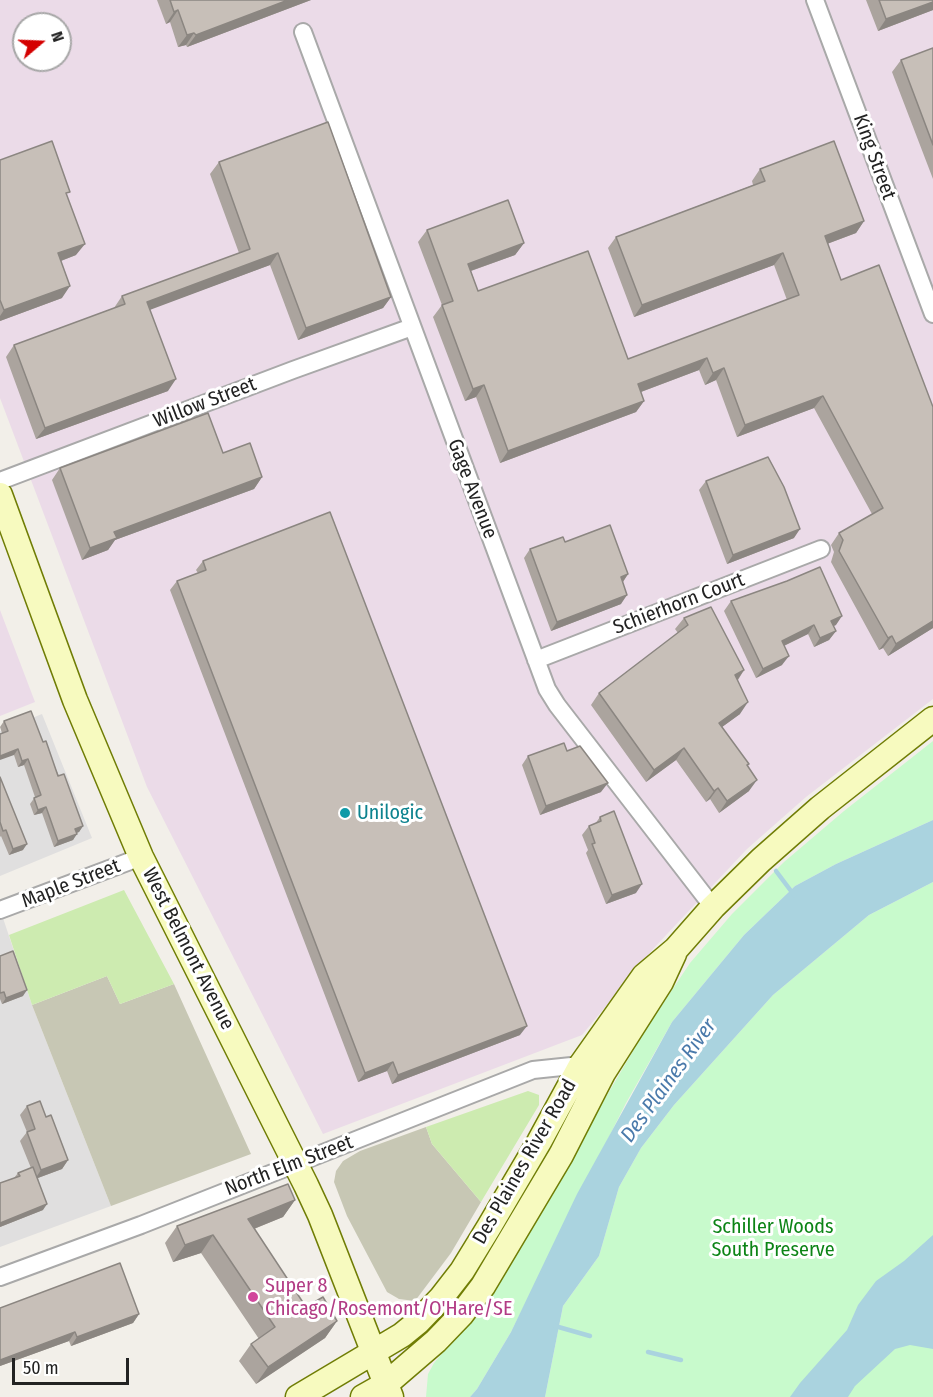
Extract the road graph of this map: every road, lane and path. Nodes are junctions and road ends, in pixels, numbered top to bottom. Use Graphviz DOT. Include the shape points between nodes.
graph roads {
  1 [pos="815,0"];
  2 [pos="303,32"];
  3 [pos="933,314"];
  4 [pos="412,327"];
  5 [pos="0,481"];
  6 [pos="0,495"];
  7 [pos="821,549"];
  8 [pos="536,660"];
  9 [pos="933,719"];
  10 [pos="141,857"];
  11 [pos="713,907"];
  12 [pos="0,910"];
  13 [pos="676,949"];
  14 [pos="581,1065"];
  15 [pos="297,1164"];
  16 [pos="0,1277"];
  17 [pos="374,1353"];
  18 [pos="388,1391"];
  19 [pos="298,1397"];
  20 [pos="363,1397"];
  1 -- 3 [label="street, King Street"];
  2 -- 4 [label="street, Gage Avenue"];
  4 -- 5 [label="street, Willow Street"];
  4 -- 8 [label="street, Gage Avenue"];
  6 -- 10 [label="main road, West Belmont Avenue" via="75,700"];
  7 -- 8 [label="street, Schierhorn Court"];
  8 -- 11 [label="street, Gage Avenue" via="557,705"];
  9 -- 11 [label="main road, Des Plaines River Road" via="820,808"];
  10 -- 12 [label="street, Maple Street"];
  10 -- 15 [label="main road, West Belmont Avenue"];
  11 -- 13 [label="main road, Des Plaines River Road"];
  13 -- 14 [label="main road, Des Plaines River Road" via="644,976"];
  13 -- 18 [label="main road, Des Plaines River Road" via="662,982 603,1073 561,1155 483,1286 461,1315"];
  14 -- 15 [label="street, North Elm Street" via="533,1070"];
  14 -- 17 [label="main road, Des Plaines River Road" via="462,1271 418,1322"];
  15 -- 16 [label="street, North Elm Street"];
  15 -- 17 [label="main road, West Belmont Avenue"];
  17 -- 18 [label="main road, West Belmont Avenue"];
  17 -- 19 [label="main road, Des Plaines River Road"];
  18 -- 20 [label="main road, Des Plaines River Road"];
}
